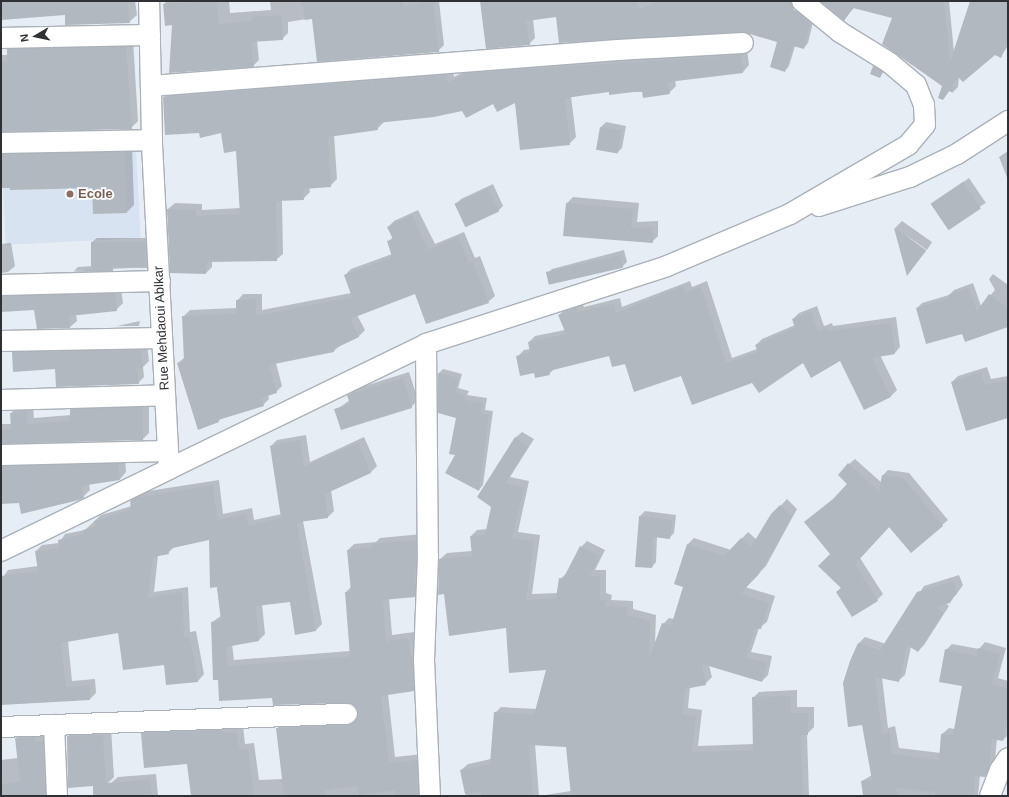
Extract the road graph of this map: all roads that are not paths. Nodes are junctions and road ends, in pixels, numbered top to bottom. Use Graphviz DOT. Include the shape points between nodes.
graph roads {
  1 [pos="149,1"];
  2 [pos="802,1"];
  3 [pos="150,35"];
  4 [pos="1,38"];
  5 [pos="743,43"];
  6 [pos="151,86"];
  7 [pos="1008,121"];
  8 [pos="152,140"];
  9 [pos="1,143"];
  10 [pos="790,214"];
  11 [pos="160,281"];
  12 [pos="1,285"];
  13 [pos="162,338"];
  14 [pos="1,341"];
  15 [pos="426,344"];
  16 [pos="165,395"];
  17 [pos="1,400"];
  18 [pos="1,456"];
  19 [pos="168,460"];
  20 [pos="1,551"];
  21 [pos="347,714"];
  22 [pos="54,725"];
  23 [pos="1,727"];
  24 [pos="1008,758"];
  25 [pos="57,796"];
  26 [pos="430,796"];
  27 [pos="990,796"];
  1 -- 3 [label="street, Rue Mehdaoui Ablkar"];
  2 -- 10 [label="street" via="840,32 890,63 916,85 924,105 925,125 908,145"];
  3 -- 4 [label="street"];
  3 -- 6 [label="street, Rue Mehdaoui Ablkar"];
  5 -- 6 [label="street" via="618,50"];
  6 -- 8 [label="street, Rue Mehdaoui Ablkar"];
  7 -- 10 [label="street" via="957,154 910,176"];
  8 -- 9 [label="street"];
  8 -- 11 [label="street, Rue Mehdaoui Ablkar"];
  10 -- 15 [label="street" via="667,266"];
  11 -- 12 [label="street"];
  11 -- 13 [label="street, Rue Mehdaoui Ablkar"];
  13 -- 14 [label="street"];
  13 -- 16 [label="street, Rue Mehdaoui Ablkar"];
  15 -- 19 [label="street"];
  15 -- 26 [label="street" via="428,556 424,660"];
  16 -- 17 [label="street"];
  16 -- 19 [label="street, Rue Mehdaoui Ablkar"];
  18 -- 19 [label="street"];
  19 -- 20 [label="street"];
  21 -- 22 [label="street"];
  22 -- 23 [label="street"];
  22 -- 25 [label="street"];
  24 -- 27 [label="street" via="1000,770"];
}
